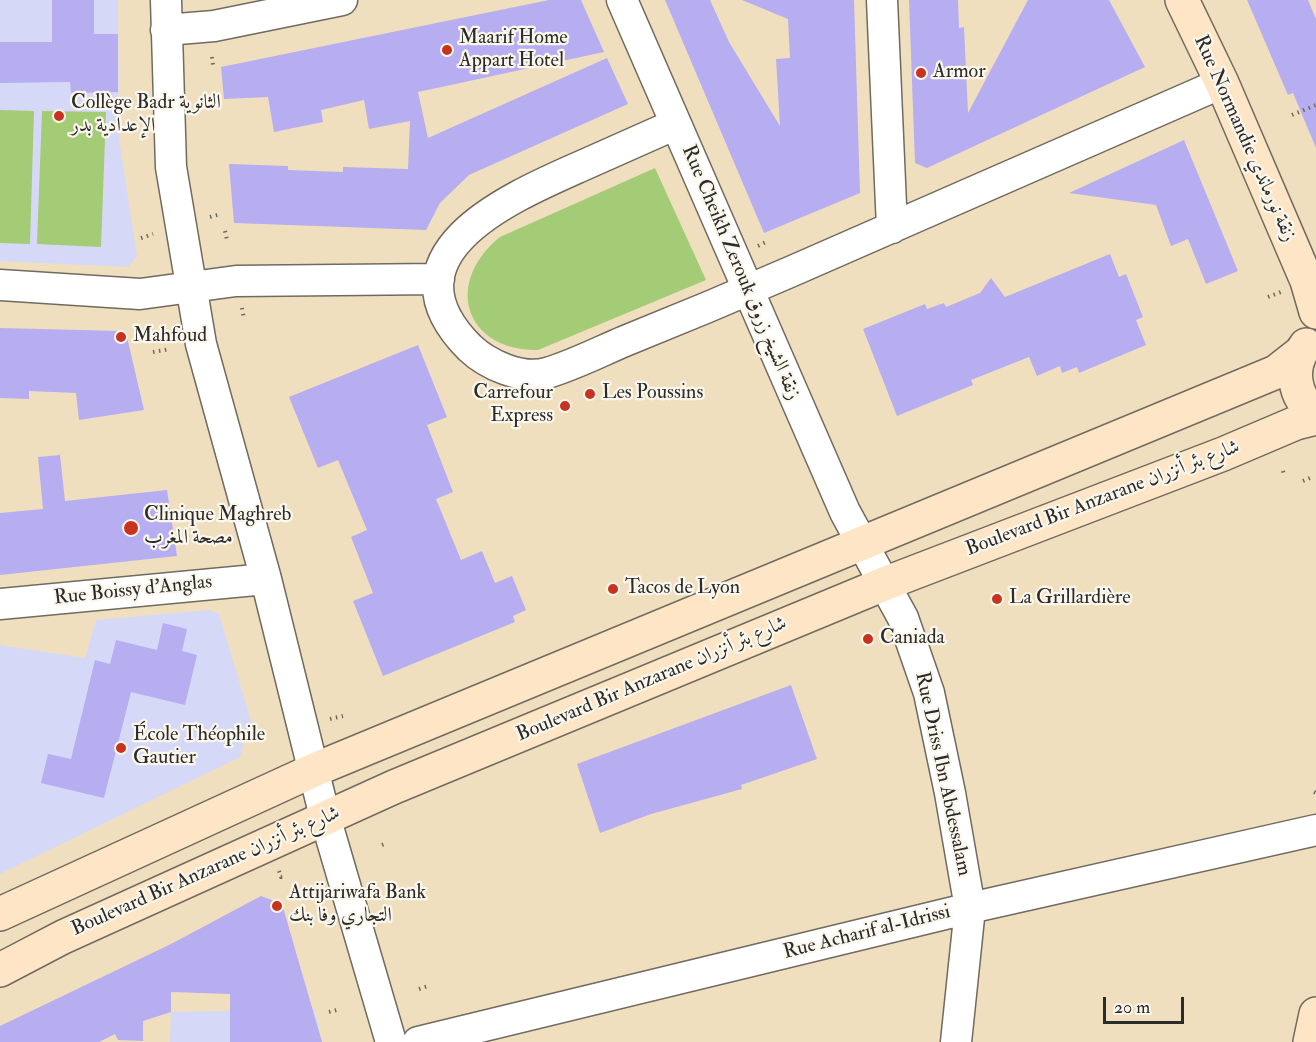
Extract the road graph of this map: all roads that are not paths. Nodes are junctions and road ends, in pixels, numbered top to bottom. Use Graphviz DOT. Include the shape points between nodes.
graph roads {
  1 [pos="166,0"];
  2 [pos="342,0"];
  3 [pos="622,0"];
  4 [pos="882,0"];
  5 [pos="1182,0"];
  6 [pos="166,30"];
  7 [pos="1222,83"];
  8 [pos="675,124"];
  9 [pos="892,228"];
  10 [pos="439,279"];
  11 [pos="0,285"];
  12 [pos="190,289"];
  13 [pos="747,291"];
  14 [pos="1316,312"];
  15 [pos="1308,345"];
  16 [pos="1316,416"];
  17 [pos="862,544"];
  18 [pos="266,579"];
  19 [pos="884,584"];
  20 [pos="0,604"];
  21 [pos="314,770"];
  22 [pos="325,817"];
  23 [pos="1316,830"];
  24 [pos="970,908"];
  25 [pos="0,915"];
  26 [pos="0,970"];
  27 [pos="1316,1014"];
  28 [pos="391,1042"];
  29 [pos="418,1042"];
  30 [pos="956,1042"];
  31 [pos="1310,1042"];
  1 -- 6 [label="street"];
  2 -- 6 [label="street" via="214,26"];
  3 -- 8 [label="street, Rue Cheikh Zerouk زنقة الشيخ زروق"];
  4 -- 9 [label="street"];
  5 -- 7 [label="main road, Rue Normandie زنقة نورماندي"];
  6 -- 12 [label="street" via="171,167"];
  7 -- 9 [label="street"];
  7 -- 14 [label="main road, Rue Normandie زنقة نورماندي" via="1307,281"];
  8 -- 10 [label="street" via="524,192 487,213 472,224 451,250"];
  8 -- 13 [label="street, Rue Cheikh Zerouk زنقة الشيخ زروق"];
  9 -- 13 [label="street"];
  10 -- 12 [label="street" via="236,281"];
  10 -- 13 [label="street" via="444,311 468,346 499,367 539,374"];
  11 -- 12 [label="street" via="140,294"];
  12 -- 18 [label="street" via="212,390"];
  13 -- 17 [label="street, Rue Cheikh Zerouk زنقة الشيخ زروق"];
  15 -- 16 [label="main road" via="1295,369 1296,384"];
  15 -- 17 [label="main road" via="1276,372"];
  16 -- 19 [label="main road, Boulevard Bir Anzarane شارع بئر أنزران"];
  17 -- 19 [label="street, Rue Cheikh Zerouk زنقة الشيخ زروق"];
  17 -- 21 [label="main road"];
  18 -- 20 [label="street, Rue Boissy d’Anglas"];
  18 -- 21 [label="street"];
  19 -- 22 [label="main road, Boulevard Bir Anzarane شارع بئر أنزران"];
  19 -- 24 [label="street, Rue Driss Ibn Abdessalam" via="903,618 928,693"];
  21 -- 22 [label="street"];
  21 -- 25 [label="main road"];
  22 -- 26 [label="main road, Boulevard Bir Anzarane شارع بئر أنزران" via="63,937"];
  22 -- 28 [label="street"];
  23 -- 24 [label="street, Rue Acharif al-Idrissi"];
  24 -- 29 [label="street, Rue Acharif al-Idrissi"];
  24 -- 30 [label="street, Rue Driss Ibn Abdessalam"];
  27 -- 31 [label="main road"];
}
